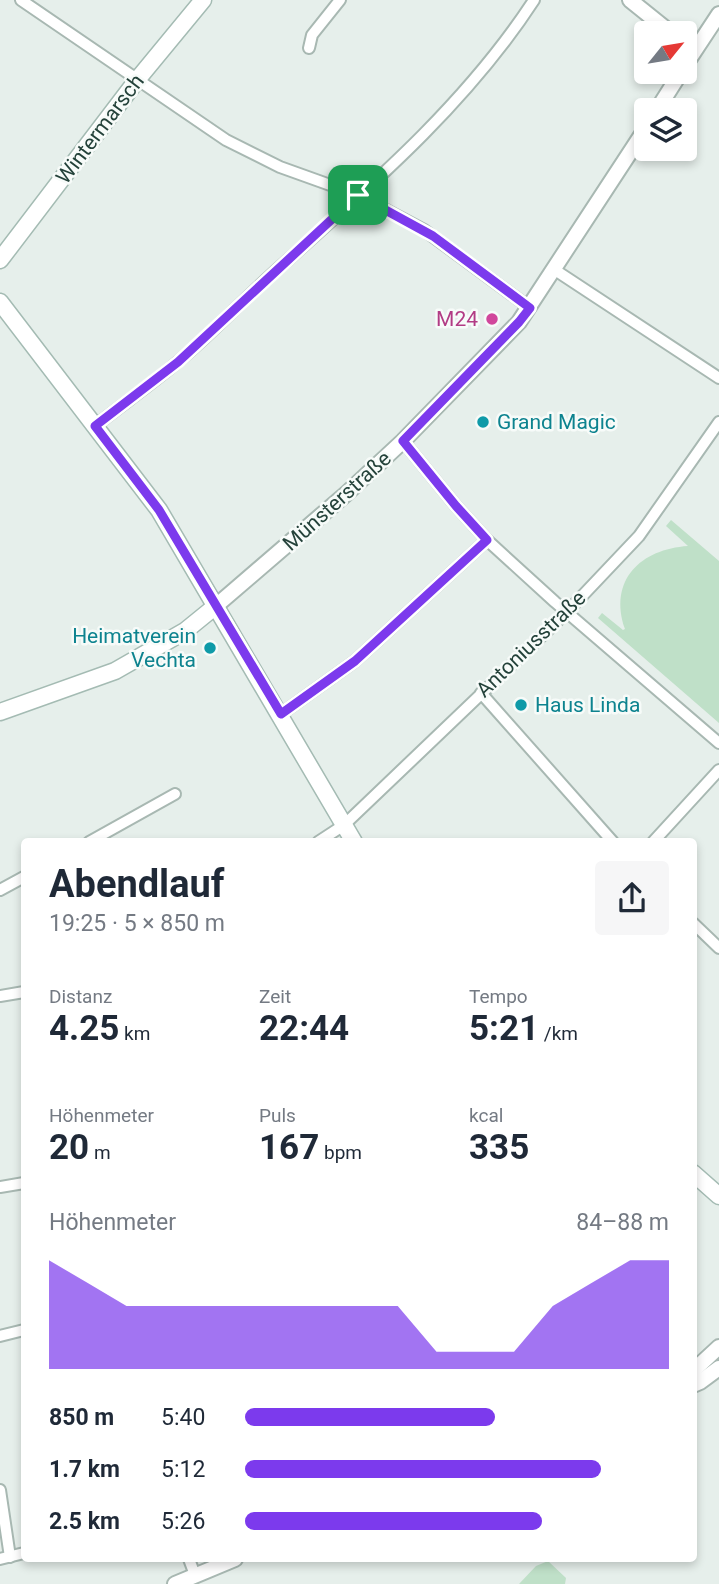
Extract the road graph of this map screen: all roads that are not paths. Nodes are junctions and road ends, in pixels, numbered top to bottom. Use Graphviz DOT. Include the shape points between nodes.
graph roads {
  1 [pos="21,0"];
  2 [pos="203,0"];
  3 [pos="340,0"];
  4 [pos="534,0"];
  5 [pos="630,0"];
  6 [pos="656,21"];
  7 [pos="717,21"];
  8 [pos="697,40"];
  9 [pos="309,48"];
  10 [pos="137,80"];
  11 [pos="634,147"];
  12 [pos="358,195"];
  13 [pos="0,260"];
  14 [pos="555,270"];
  15 [pos="0,302"];
  16 [pos="530,308"];
  17 [pos="719,377"];
  18 [pos="719,422"];
  19 [pos="95,426"];
  20 [pos="403,441"];
  21 [pos="487,540"];
  22 [pos="217,606"];
  23 [pos="567,612"];
  24 [pos="481,693"];
  25 [pos="0,712"];
  26 [pos="281,714"];
  27 [pos="719,743"];
  28 [pos="719,770"];
  29 [pos="175,794"];
  30 [pos="344,825"];
  31 [pos="96,838"];
  32 [pos="323,838"];
  33 [pos="352,838"];
  34 [pos="609,838"];
  35 [pos="657,838"];
  36 [pos="21,879"];
  37 [pos="0,890"];
  38 [pos="697,927"];
  39 [pos="719,948"];
  40 [pos="21,992"];
  41 [pos="0,996"];
  42 [pos="697,1175"];
  43 [pos="697,1177"];
  44 [pos="21,1184"];
  45 [pos="719,1185"];
  46 [pos="0,1187"];
  47 [pos="719,1196"];
  48 [pos="21,1332"];
  49 [pos="0,1336"];
  50 [pos="719,1347"];
  51 [pos="697,1367"];
  52 [pos="719,1368"];
  53 [pos="697,1384"];
  54 [pos="0,1490"];
  55 [pos="5,1558"];
  56 [pos="190,1562"];
  57 [pos="228,1562"];
  58 [pos="195,1575"];
  59 [pos="175,1584"];
  1 -- 10 [label="street"];
  2 -- 10 [label="main road, Wintermarsch"];
  3 -- 9 [label="street" via="312,35"];
  4 -- 12 [label="street" via="462,95"];
  5 -- 6 [label="street"];
  7 -- 8 [label="street"];
  10 -- 12 [label="street" via="252,154"];
  10 -- 13 [label="main road, Wintermarsch"];
  11 -- 14 [label="street, Münsterstraße"];
  12 -- 16 [label="street" via="433,236"];
  12 -- 19 [label="street" via="178,362"];
  14 -- 16 [label="street, Münsterstraße"];
  14 -- 17 [label="street"];
  15 -- 19 [label="main road"];
  16 -- 20 [label="street, Münsterstraße"];
  18 -- 23 [label="street, Antoniusstraße" via="639,536"];
  19 -- 22 [label="main road" via="159,510"];
  20 -- 21 [label="street"];
  20 -- 22 [label="street, Münsterstraße"];
  21 -- 23 [label="street"];
  21 -- 26 [label="street" via="355,661"];
  22 -- 25 [label="main road, Münsterstraße" via="185,631 115,671"];
  22 -- 26 [label="main road"];
  23 -- 24 [label="street, Antoniusstraße"];
  23 -- 27 [label="street"];
  24 -- 30 [label="street, Antoniusstraße"];
  24 -- 34 [label="street"];
  26 -- 30 [label="main road"];
  28 -- 35 [label="street"];
  29 -- 31 [label="street"];
  30 -- 32 [label="street, Antoniusstraße"];
  30 -- 33 [label="main road"];
  36 -- 37 [label="street"];
  38 -- 39 [label="street"];
  40 -- 41 [label="street"];
  42 -- 45 [label="main road"];
  43 -- 47 [label="main road"];
  44 -- 46 [label="street"];
  48 -- 49 [label="street"];
  50 -- 51 [label="street"];
  52 -- 53 [label="street"];
  54 -- 55 [label="street"];
  56 -- 58 [label="street"];
  57 -- 58 [label="street"];
  58 -- 59 [label="street"];
}
